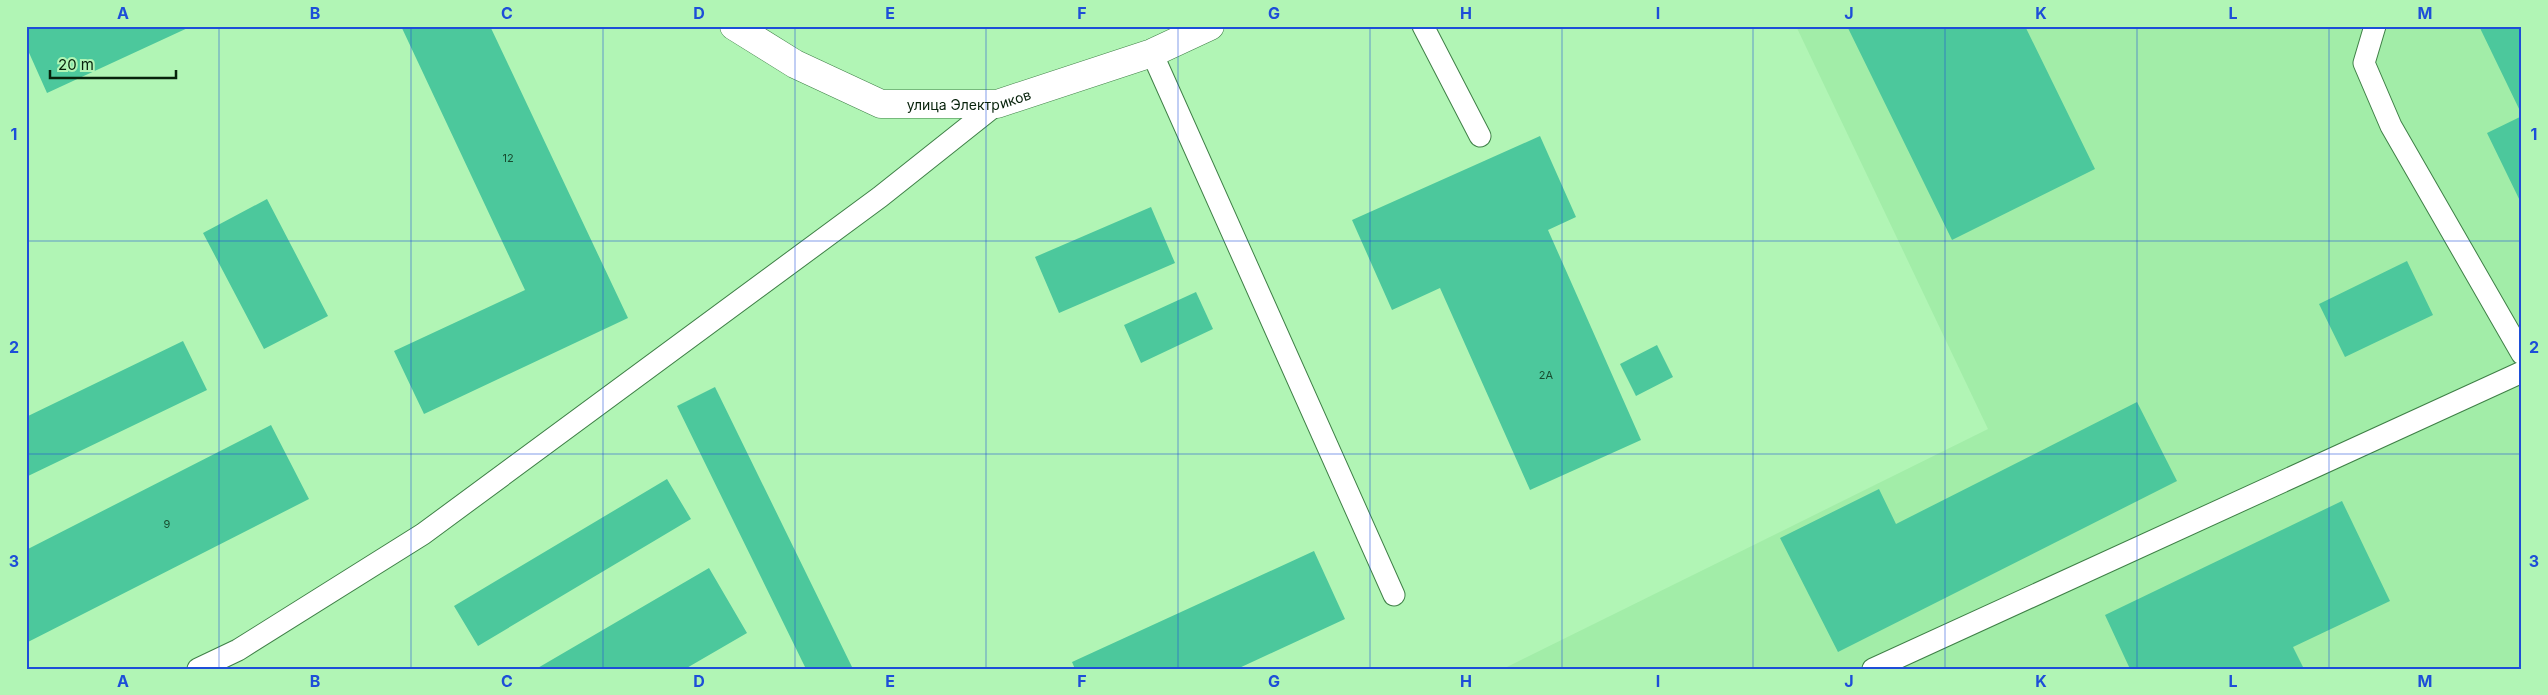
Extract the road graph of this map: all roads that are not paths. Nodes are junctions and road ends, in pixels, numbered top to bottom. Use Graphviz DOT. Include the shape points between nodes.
graph roads {
  1 [pos="734,26"];
  2 [pos="1210,26"];
  3 [pos="1423,26"];
  4 [pos="2375,26"];
  5 [pos="1152,53"];
  6 [pos="997,104"];
  7 [pos="1480,136"];
  8 [pos="2522,354"];
  9 [pos="2522,372"];
  10 [pos="1394,594"];
  11 [pos="198,669"];
  12 [pos="1873,669"];
  1 -- 6 [label="street, улица Электриков" via="794,64 881,104"];
  2 -- 5 [label="street, улица Электриков"];
  3 -- 7 [label="lane"];
  4 -- 8 [label="lane" via="2364,62 2391,126"];
  5 -- 6 [label="street, улица Электриков"];
  5 -- 10 [label="lane"];
  6 -- 11 [label="lane" via="880,197 423,534 238,650"];
  9 -- 12 [label="lane"];
}
